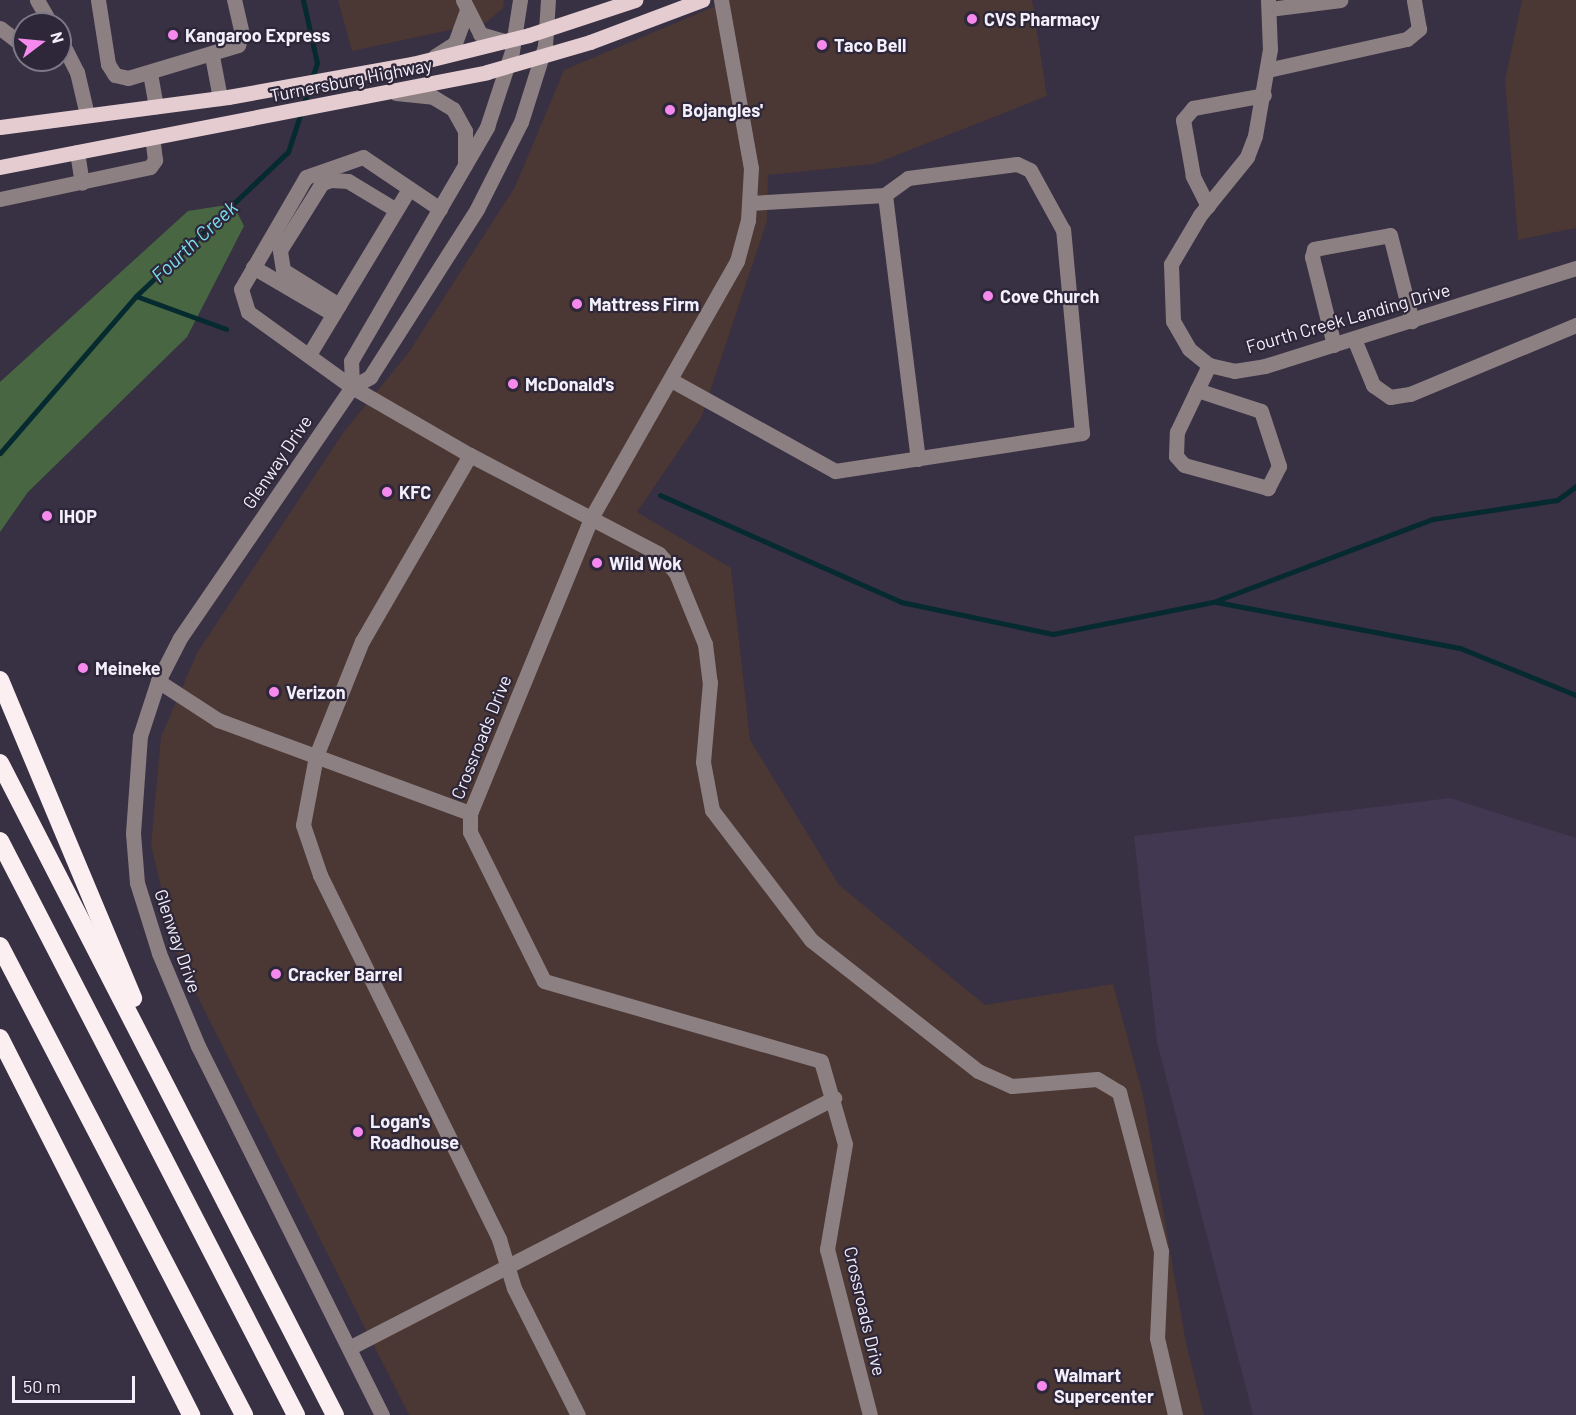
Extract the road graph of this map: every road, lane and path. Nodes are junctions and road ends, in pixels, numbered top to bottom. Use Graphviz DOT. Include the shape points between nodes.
graph roads {
  1 [pos="234,0"];
  2 [pos="520,0"];
  3 [pos="548,0"];
  4 [pos="635,0"];
  5 [pos="702,0"];
  6 [pos="721,0"];
  7 [pos="1340,0"];
  8 [pos="1414,0"];
  9 [pos="1268,4"];
  10 [pos="465,6"];
  11 [pos="99,7"];
  12 [pos="548,30"];
  13 [pos="512,40"];
  14 [pos="212,56"];
  15 [pos="542,57"];
  16 [pos="72,62"];
  17 [pos="412,63"];
  18 [pos="508,67"];
  19 [pos="1267,70"];
  20 [pos="150,73"];
  21 [pos="390,93"];
  22 [pos="1264,95"];
  23 [pos="224,97"];
  24 [pos="156,106"];
  25 [pos="87,115"];
  26 [pos="0,127"];
  27 [pos="152,137"];
  28 [pos="76,152"];
  29 [pos="0,167"];
  30 [pos="463,171"];
  31 [pos="82,183"];
  32 [pos="409,189"];
  33 [pos="885,195"];
  34 [pos="0,199"];
  35 [pos="749,203"];
  36 [pos="1208,206"];
  37 [pos="440,209"];
  38 [pos="396,210"];
  39 [pos="254,267"];
  40 [pos="1576,268"];
  41 [pos="336,310"];
  42 [pos="1412,321"];
  43 [pos="1576,325"];
  44 [pos="1354,339"];
  45 [pos="1334,345"];
  46 [pos="310,353"];
  47 [pos="1209,364"];
  48 [pos="671,380"];
  49 [pos="352,387"];
  50 [pos="1197,390"];
  51 [pos="470,455"];
  52 [pos="918,459"];
  53 [pos="592,516"];
  54 [pos="0,681"];
  55 [pos="158,681"];
  56 [pos="316,756"];
  57 [pos="0,763"];
  58 [pos="470,813"];
  59 [pos="0,841"];
  60 [pos="0,946"];
  61 [pos="0,1038"];
  62 [pos="0,1054"];
  63 [pos="834,1098"];
  64 [pos="41,1118"];
  65 [pos="188,1126"];
  66 [pos="506,1267"];
  67 [pos="349,1348"];
  68 [pos="191,1415"];
  69 [pos="244,1415"];
  70 [pos="296,1415"];
  71 [pos="334,1415"];
  72 [pos="382,1415"];
  73 [pos="578,1415"];
  74 [pos="870,1415"];
  75 [pos="1175,1415"];
  1 -- 14 [label="street" via="242,34 238,45"];
  2 -- 13 [label="street"];
  3 -- 12 [label="street, Glenway Drive"];
  4 -- 12 [label="main road, Turnersburg Highway"];
  5 -- 15 [label="main road, Turnersburg Highway"];
  6 -- 35 [label="street, Crossroads Drive" via="751,168"];
  7 -- 9 [label="street"];
  8 -- 19 [label="street" via="1419,29 1407,39"];
  9 -- 19 [label="street, Fourth Creek Landing Drive"];
  10 -- 13 [label="street" via="483,36"];
  10 -- 17 [label="street" via="451,47"];
  11 -- 20 [label="street" via="101,44 116,75"];
  12 -- 13 [label="main road, Turnersburg Highway"];
  12 -- 15 [label="street, Glenway Drive"];
  13 -- 17 [label="main road, Turnersburg Highway"];
  13 -- 18 [label="street"];
  14 -- 20 [label="street"];
  14 -- 23 [label="street"];
  15 -- 18 [label="main road, Turnersburg Highway"];
  15 -- 49 [label="street, Glenway Drive" via="515,138 477,209 370,377"];
  16 -- 25 [label="street"];
  17 -- 23 [label="main road, Turnersburg Highway"];
  18 -- 21 [label="main road, Turnersburg Highway"];
  18 -- 30 [label="street" via="487,127"];
  19 -- 22 [label="street, Fourth Creek Landing Drive"];
  20 -- 24 [label="street"];
  21 -- 27 [label="main road, Turnersburg Highway"];
  21 -- 30 [label="street" via="433,97 453,109 466,137"];
  22 -- 36 [label="street, Fourth Creek Landing Drive" via="1247,157"];
  22 -- 36 [label="street" via="1193,108 1183,120 1193,176"];
  23 -- 24 [label="main road, Turnersburg Highway"];
  24 -- 25 [label="main road, Turnersburg Highway"];
  25 -- 26 [label="main road, Turnersburg Highway"];
  27 -- 28 [label="main road, Turnersburg Highway"];
  27 -- 31 [label="street" via="154,165"];
  28 -- 29 [label="main road, Turnersburg Highway"];
  28 -- 31 [label="street"];
  30 -- 37 [label="street"];
  31 -- 34 [label="street"];
  32 -- 37 [label="street"];
  32 -- 38 [label="street"];
  32 -- 39 [label="street" via="363,157 306,177"];
  33 -- 35 [label="street"];
  33 -- 52 [label="street"];
  33 -- 52 [label="street" via="908,178 1017,164 1039,179 1063,230 1082,433"];
  35 -- 48 [label="street, Crossroads Drive" via="737,261"];
  36 -- 47 [label="street, Fourth Creek Landing Drive" via="1178,247 1168,294 1173,321 1189,349"];
  37 -- 49 [label="street" via="351,361"];
  38 -- 41 [label="street"];
  38 -- 41 [label="street" via="348,181 322,183 280,250 283,270"];
  39 -- 41 [label="street"];
  39 -- 46 [label="street" via="241,289 248,312"];
  40 -- 42 [label="street, Fourth Creek Landing Drive"];
  41 -- 46 [label="street"];
  42 -- 44 [label="street, Fourth Creek Landing Drive"];
  42 -- 45 [label="street" via="1390,235 1314,249 1311,257"];
  43 -- 44 [label="street" via="1410,394 1390,397 1373,385"];
  44 -- 45 [label="street, Fourth Creek Landing Drive"];
  45 -- 47 [label="street, Fourth Creek Landing Drive" via="1254,368 1234,371"];
  46 -- 49 [label="street"];
  47 -- 50 [label="street"];
  48 -- 52 [label="street" via="835,471"];
  48 -- 53 [label="street, Crossroads Drive"];
  49 -- 51 [label="street"];
  49 -- 55 [label="street, Glenway Drive" via="180,638"];
  50 -- 50 [label="street" via="1177,432 1176,456 1184,465 1268,488 1279,466 1261,411"];
  51 -- 53 [label="street"];
  51 -- 56 [label="street" via="362,641"];
  53 -- 58 [label="street, Crossroads Drive"];
  53 -- 75 [label="street" via="658,554 676,573 705,644 710,682 703,762 712,810 811,940 978,1071 1012,1086 1097,1079 1119,1092 1161,1251 1157,1338"];
  54 -- 65 [label="highway"];
  55 -- 56 [label="street" via="218,720"];
  55 -- 67 [label="street, Glenway Drive" via="140,736 135,788 137,883 146,917 198,1046"];
  56 -- 58 [label="street"];
  56 -- 66 [label="street" via="303,825 315,863 499,1239"];
  57 -- 65 [label="highway"];
  58 -- 63 [label="street, Crossroads Drive" via="470,832 544,981 810,1056 828,1073"];
  59 -- 70 [label="highway"];
  60 -- 69 [label="highway"];
  61 -- 64 [label="highway"];
  62 -- 64 [label="highway"];
  63 -- 66 [label="street"];
  63 -- 74 [label="street, Crossroads Drive" via="845,1144 827,1249"];
  64 -- 68 [label="highway"];
  65 -- 71 [label="highway"];
  66 -- 67 [label="street"];
  66 -- 73 [label="street"];
  67 -- 72 [label="street, Glenway Drive"];
}
